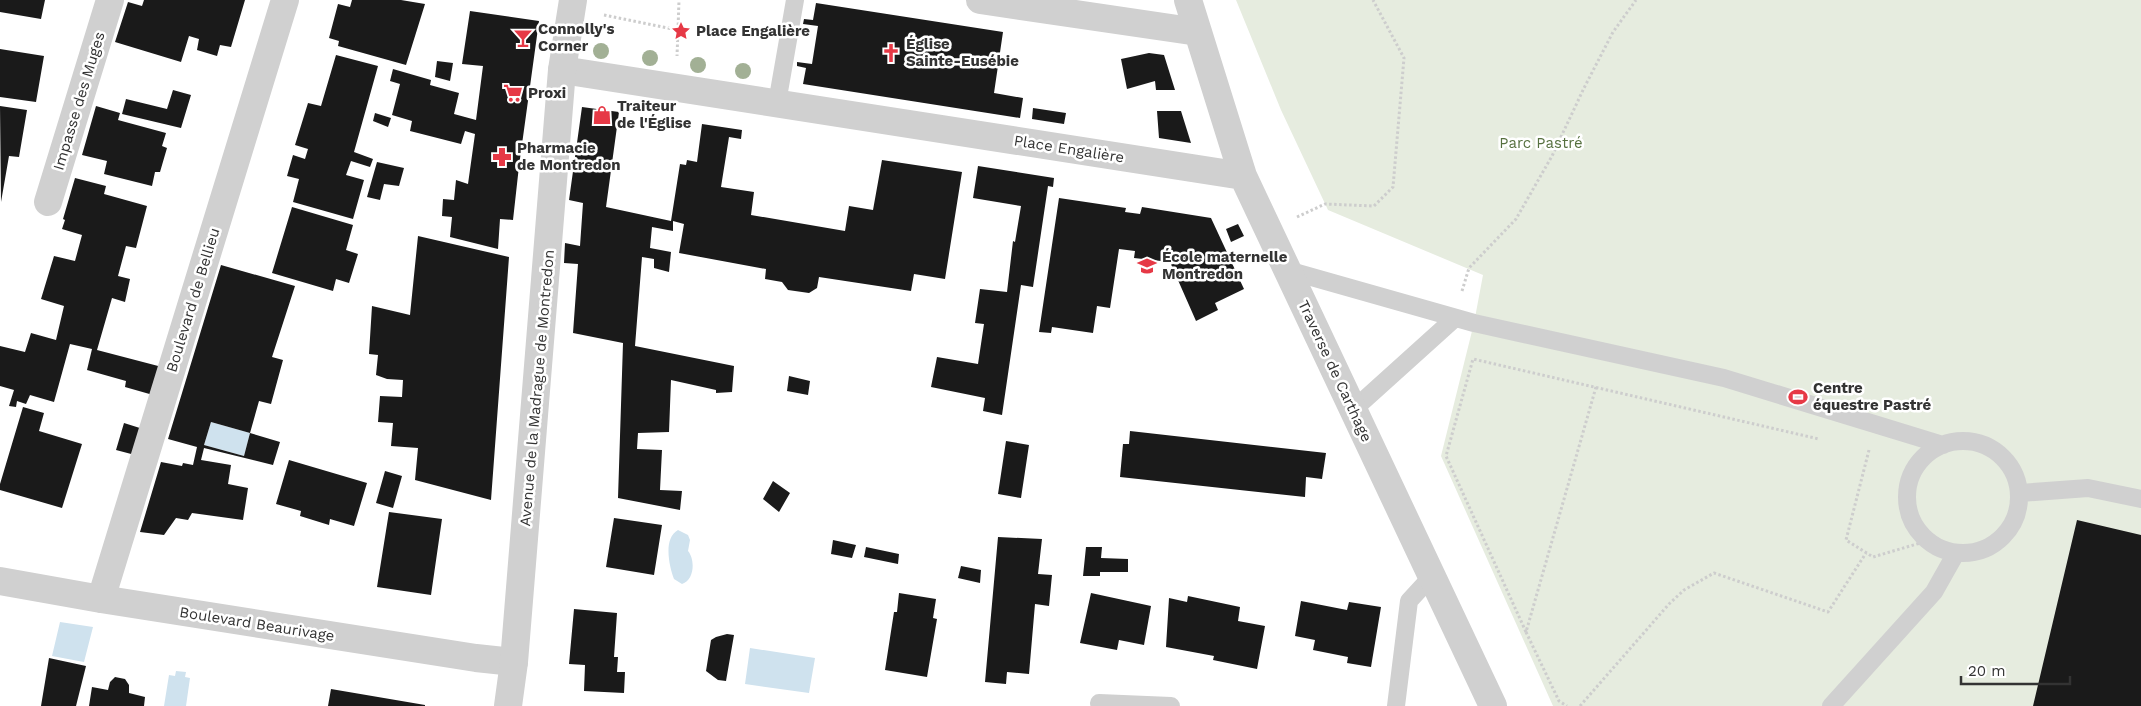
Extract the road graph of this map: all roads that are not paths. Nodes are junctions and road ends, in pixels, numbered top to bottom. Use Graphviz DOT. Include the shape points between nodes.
graph roads {
  1 [pos="110,0"];
  2 [pos="285,0"];
  3 [pos="795,0"];
  4 [pos="980,0"];
  5 [pos="1188,0"];
  6 [pos="572,4"];
  7 [pos="1198,32"];
  8 [pos="562,70"];
  9 [pos="777,103"];
  10 [pos="1243,176"];
  11 [pos="48,202"];
  12 [pos="1287,270"];
  13 [pos="1455,318"];
  14 [pos="1353,410"];
  15 [pos="1943,445"];
  16 [pos="2020,494"];
  17 [pos="2141,499"];
  18 [pos="1956,553"];
  19 [pos="1432,576"];
  20 [pos="0,581"];
  21 [pos="101,599"];
  22 [pos="514,662"];
  23 [pos="1099,703"];
  24 [pos="508,706"];
  25 [pos="1171,706"];
  26 [pos="1396,706"];
  27 [pos="1493,706"];
  28 [pos="1831,706"];
  1 -- 11 [label="street, Impasse des Muges"];
  2 -- 21 [label="street, Boulevard de Bellieu"];
  3 -- 9 [label="lane"];
  4 -- 7 [label="street"];
  5 -- 7 [label="street, Traverse de Carthage"];
  6 -- 8 [label="street"];
  7 -- 10 [label="street, Traverse de Carthage"];
  8 -- 9 [label="street, Place Engalière"];
  8 -- 22 [label="street, Avenue de la Madrague de Montredon"];
  9 -- 10 [label="street, Place Engalière"];
  10 -- 12 [label="street, Traverse de Carthage"];
  12 -- 13 [label="lane"];
  12 -- 14 [label="street, Traverse de Carthage"];
  13 -- 14 [label="lane"];
  13 -- 15 [label="lane" via="1724,378"];
  14 -- 19 [label="street, Traverse de Carthage"];
  15 -- 16 [label="lane" via="1958,441 1978,442 1993,449 2008,462"];
  15 -- 18 [label="lane" via="1926,455 1912,473 1907,492 1910,517 1927,541"];
  16 -- 17 [label="lane" via="2088,488"];
  16 -- 18 [label="lane" via="2015,520 2004,536 1994,545 1976,552"];
  18 -- 28 [label="lane" via="1934,592"];
  19 -- 26 [label="lane" via="1409,602"];
  19 -- 27 [label="street, Traverse de Carthage"];
  20 -- 21 [label="street, Boulevard Beaurivage"];
  21 -- 22 [label="street, Boulevard Beaurivage"];
  22 -- 24 [label="street, Avenue de la Madrague de Montredon"];
  23 -- 25 [label="lane"];
}
